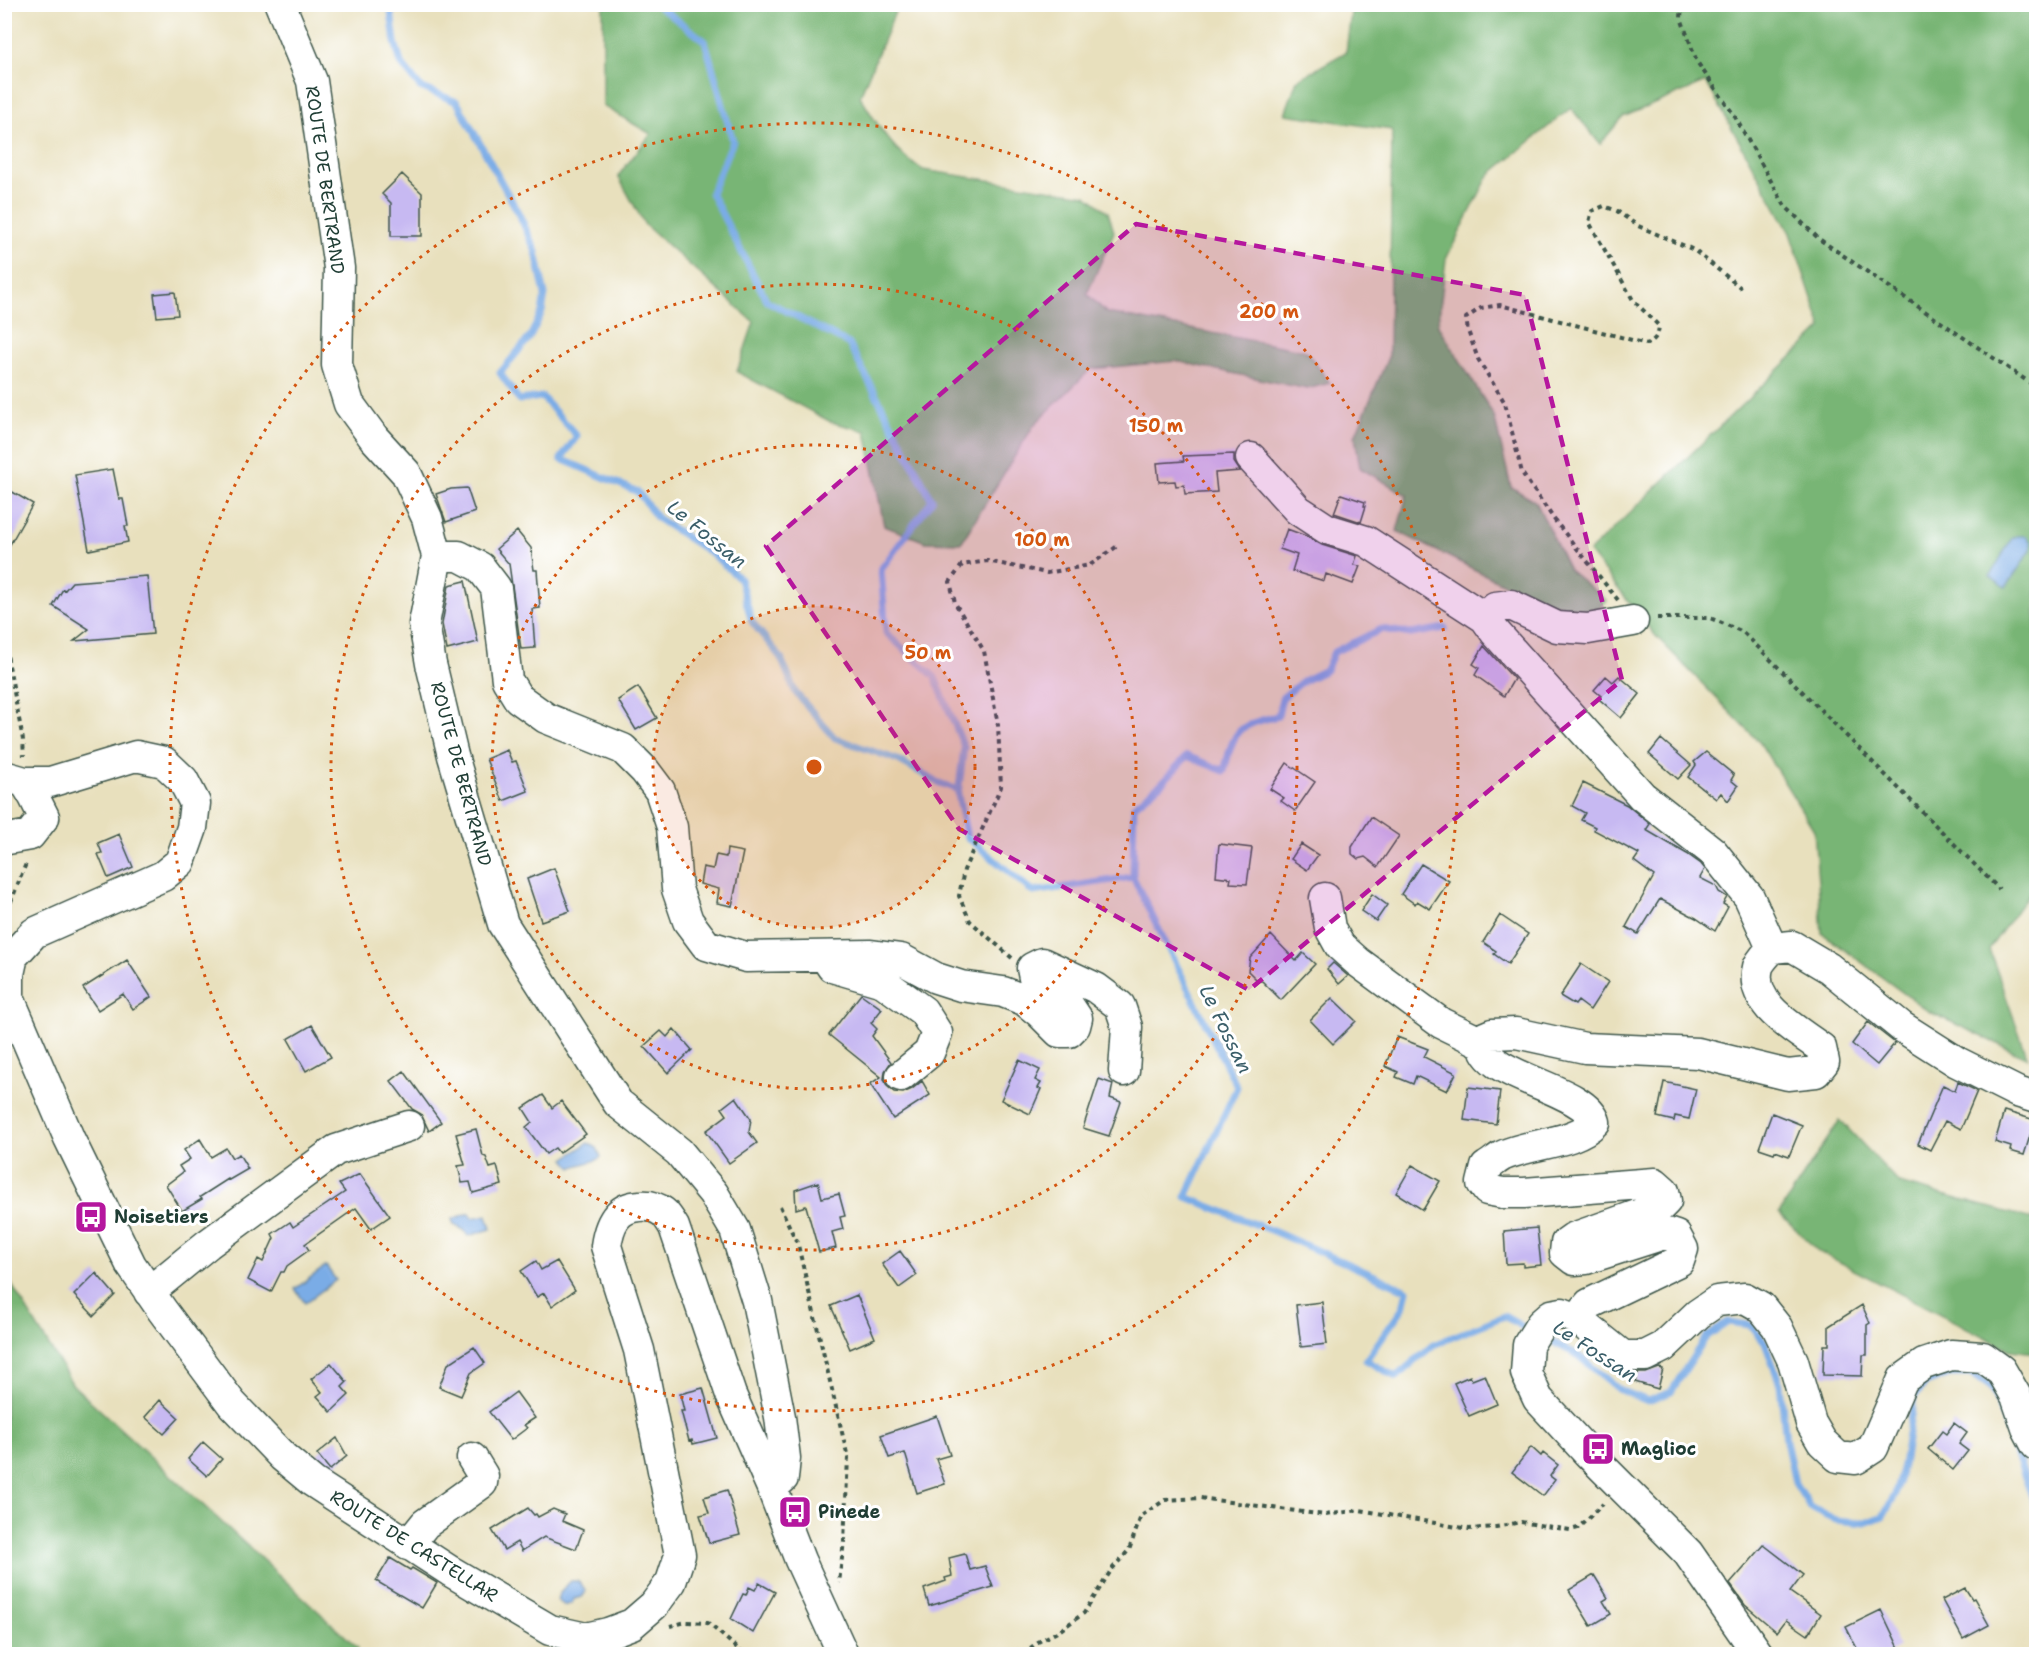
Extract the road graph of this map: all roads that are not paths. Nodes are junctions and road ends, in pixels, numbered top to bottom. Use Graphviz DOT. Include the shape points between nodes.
graph roads {
  1 [pos="280,4"];
  2 [pos="1251,458"];
  3 [pos="437,556"];
  4 [pos="1485,618"];
  5 [pos="1633,621"];
  6 [pos="15,779"];
  7 [pos="17,836"];
  8 [pos="1325,898"];
  9 [pos="1772,948"];
  10 [pos="824,956"];
  11 [pos="1482,1043"];
  12 [pos="1124,1071"];
  13 [pos="901,1076"];
  14 [pos="2037,1098"];
  15 [pos="409,1126"];
  16 [pos="149,1292"];
  17 [pos="1577,1319"];
  18 [pos="2037,1445"];
  19 [pos="472,1458"];
  20 [pos="772,1488"];
  21 [pos="408,1545"];
  22 [pos="843,1654"];
  23 [pos="1758,1654"];
  1 -- 3 [label="street, ROUTE DE BERTRAND" via="312,81 339,268 337,365 349,404 406,473 427,518"];
  2 -- 4 [label="street" via="1298,510 1327,529 1366,541"];
  3 -- 10 [label="street" via="459,556 480,567 496,588 507,680 518,698 546,718 623,749 660,791 672,827 677,889 688,921 706,945 746,957"];
  3 -- 20 [label="street, ROUTE DE BERTRAND" via="424,624 431,664 453,756 503,924 618,1104 679,1152 713,1193 735,1230 757,1301 781,1427 783,1478"];
  4 -- 5 [label="street" via="1496,607 1511,605 1557,627 1588,629"];
  4 -- 9 [label="street" via="1642,796 1713,852 1749,897"];
  6 -- 7 [label="street" via="34,797 44,817"];
  6 -- 16 [label="street, ROUTE DE CASTELLAR" via="50,782 136,756 164,762 183,780 195,803 192,828 180,862 163,876 34,933 13,956 9,974 9,998 69,1138 131,1265"];
  8 -- 11 [label="street" via="1330,928 1340,946 1441,1023"];
  9 -- 11 [label="street" via="1758,966 1758,990 1773,1012 1821,1048 1824,1062 1816,1071 1788,1075 1698,1053 1585,1048 1516,1033 1492,1034"];
  9 -- 14 [label="street" via="1792,946 1829,968 1902,1027 1957,1062 2016,1092"];
  10 -- 12 [label="street" via="902,959 936,978 1024,1000 1059,1032 1069,1032 1077,1018 1065,1000 1034,978 1032,968 1042,963 1096,988 1120,1006 1127,1027"];
  10 -- 13 [label="street" via="832,967 883,982 923,1011 937,1033 929,1053"];
  11 -- 17 [label="street" via="1487,1057 1498,1065 1586,1107 1595,1122 1574,1135 1503,1156 1486,1167 1482,1183 1487,1190 1524,1193 1655,1183 1664,1191 1666,1202 1660,1208 1566,1243 1565,1253 1574,1260 1667,1233 1676,1236 1683,1249 1679,1261 1589,1304"];
  15 -- 16 [label="street" via="336,1150"];
  16 -- 21 [label="street, ROUTE DE CASTELLAR" via="231,1404 283,1458"];
  17 -- 18 [label="street" via="1623,1356 1645,1356 1663,1347 1717,1301 1745,1298 1761,1307 1777,1327 1793,1361 1811,1423 1822,1442 1839,1456 1856,1459 1873,1448 1903,1379 1924,1364 1951,1355 1983,1357 2001,1370"];
  17 -- 23 [label="street" via="1562,1313 1551,1315 1534,1334 1526,1373 1538,1399 1688,1553"];
  19 -- 21 [label="street" via="483,1476 482,1483 425,1524"];
  20 -- 21 [label="street, ROUTE DE CASTELLAR" via="731,1395 674,1227 664,1212 649,1205 628,1206 617,1215 606,1246 639,1350 680,1555 671,1582 654,1605 632,1624 586,1638 550,1630"];
  20 -- 22 [label="street, ROUTE DE CASTELLAR"];
}
